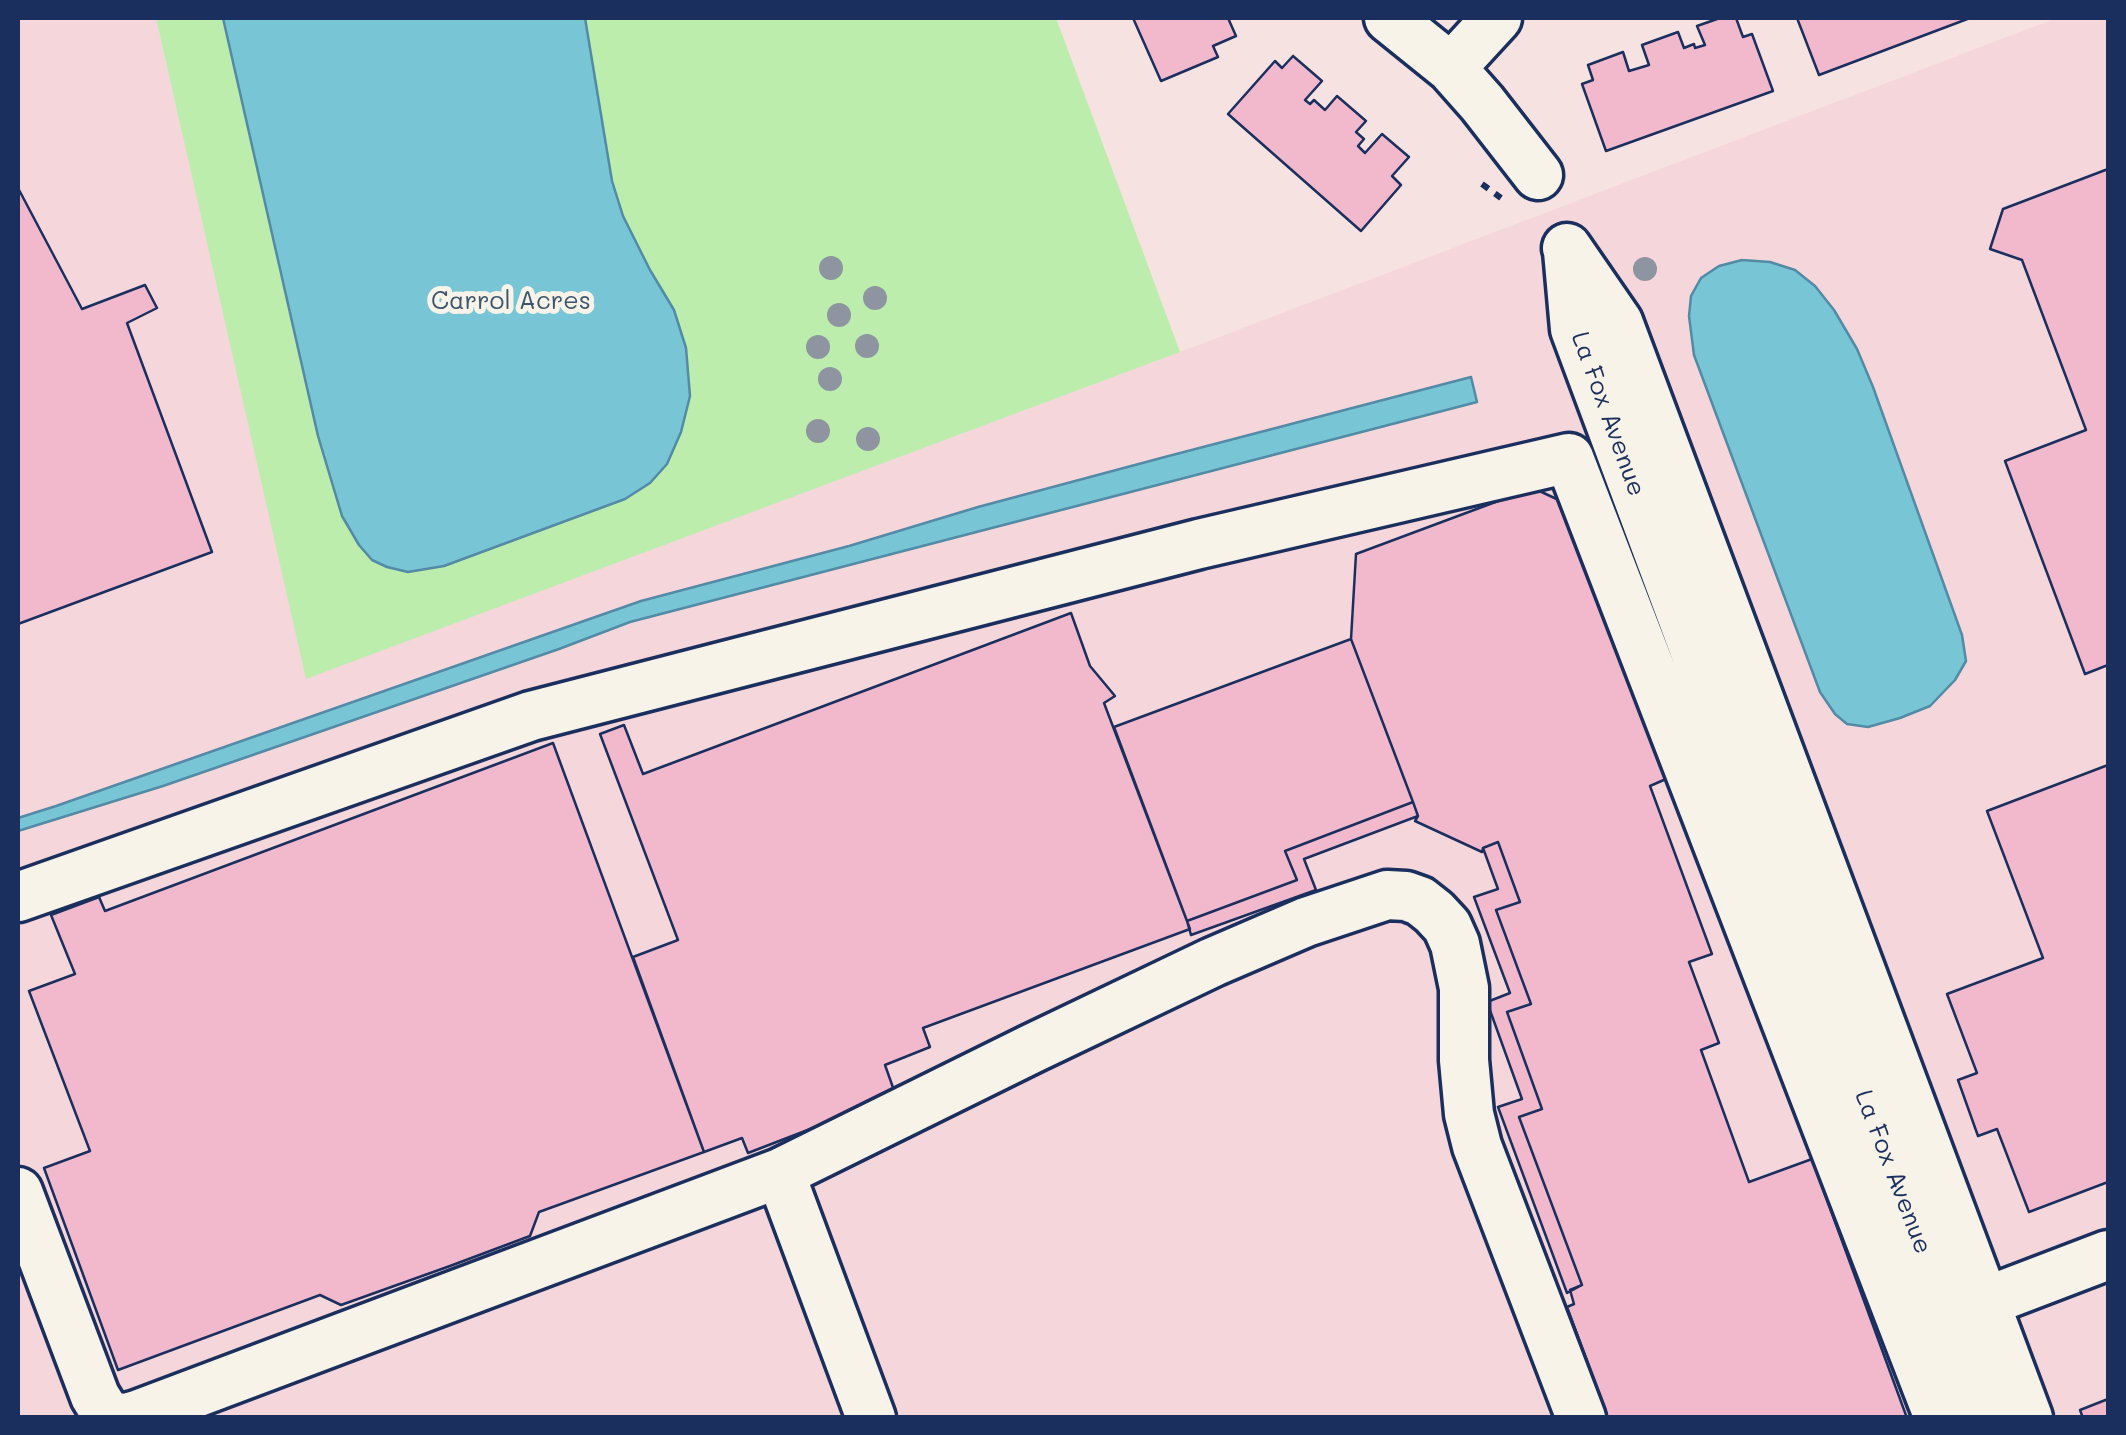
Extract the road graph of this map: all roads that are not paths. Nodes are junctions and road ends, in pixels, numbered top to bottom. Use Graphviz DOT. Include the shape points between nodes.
graph roads {
  1 [pos="1390,18"];
  2 [pos="1497,18"];
  3 [pos="1451,68"];
  4 [pos="1538,176"];
  5 [pos="18,897"];
  6 [pos="780,1174"];
  7 [pos="18,1192"];
  8 [pos="2108,1254"];
  9 [pos="1985,1302"];
  10 [pos="124,1418"];
  11 [pos="871,1418"];
  12 [pos="1580,1418"];
  13 [pos="1939,1418"];
  14 [pos="1987,1418"];
  15 [pos="2028,1418"];
  1 -- 3 [label="street"];
  2 -- 3 [label="street"];
  3 -- 4 [label="street"];
  5 -- 13 [label="street" via="531,716 1199,544 1569,458"];
  6 -- 10 [label="street"];
  6 -- 11 [label="street"];
  6 -- 12 [label="street" via="1213,962 1354,905 1406,896 1434,912 1455,944 1477,1146"];
  7 -- 10 [label="street" via="94,1396 111,1416"];
  8 -- 9 [label="street"];
  9 -- 14 [label="street, La Fox Avenue" via="1618,322 1568,248 1575,330"];
  9 -- 15 [label="street, La Fox Avenue"];
}
